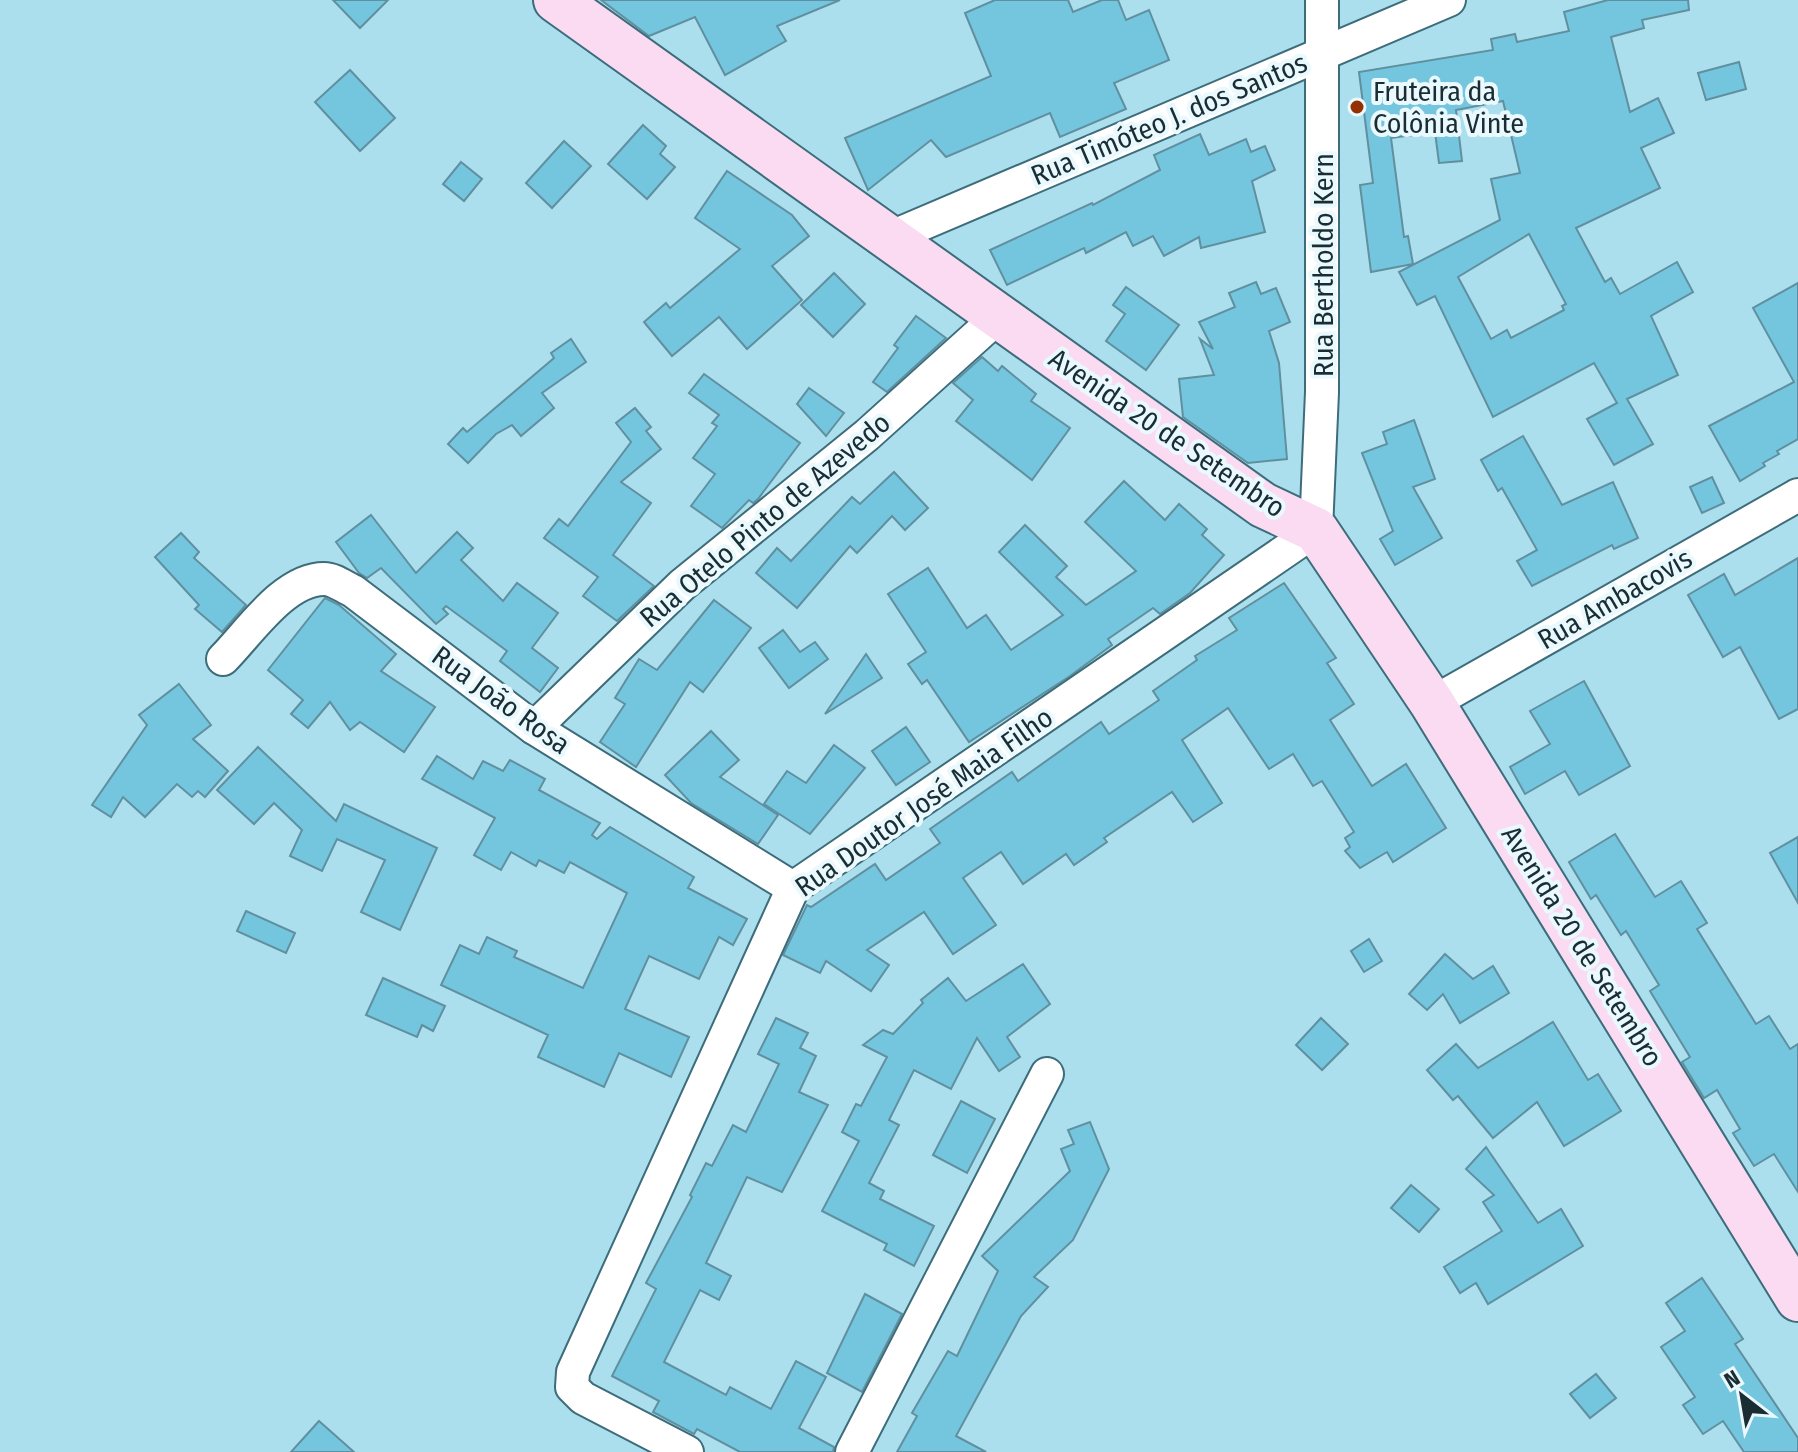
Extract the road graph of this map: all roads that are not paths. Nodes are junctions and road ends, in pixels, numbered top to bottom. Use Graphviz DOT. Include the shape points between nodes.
graph roads {
  1 [pos="556,0"];
  2 [pos="1322,0"];
  3 [pos="1449,0"];
  4 [pos="1323,54"];
  5 [pos="889,238"];
  6 [pos="999,316"];
  7 [pos="1798,495"];
  8 [pos="1316,530"];
  9 [pos="223,659"];
  10 [pos="1432,703"];
  11 [pos="534,728"];
  12 [pos="793,888"];
  13 [pos="1047,1074"];
  14 [pos="1798,1299"];
  15 [pos="687,1452"];
  16 [pos="852,1452"];
  1 -- 5 [label="street, Avenida 20 de Setembro"];
  2 -- 4 [label="street, Rua Bertholdo Kern"];
  3 -- 4 [label="street, Rua Timóteo J. dos Santos"];
  4 -- 5 [label="street, Rua Timóteo J. dos Santos"];
  4 -- 8 [label="street, Rua Bertholdo Kern"];
  5 -- 6 [label="street, Avenida 20 de Setembro"];
  6 -- 8 [label="street, Avenida 20 de Setembro" via="1263,505"];
  6 -- 11 [label="street, Rua Otelo Pinto de Azevedo" via="867,435 682,585"];
  7 -- 10 [label="street, Rua Ambacovis"];
  8 -- 10 [label="street, Avenida 20 de Setembro"];
  8 -- 12 [label="street, Rua Doutor José Maia Filho"];
  9 -- 11 [label="street, Rua João Rosa" via="283,597 307,581 328,579 353,591"];
  10 -- 14 [label="street, Avenida 20 de Setembro"];
  11 -- 12 [label="street, Rua João Rosa"];
  12 -- 15 [label="street, Rua Doutor José Maia Filho" via="573,1372 572,1387 583,1398"];
  13 -- 16 [label="street"];
}
